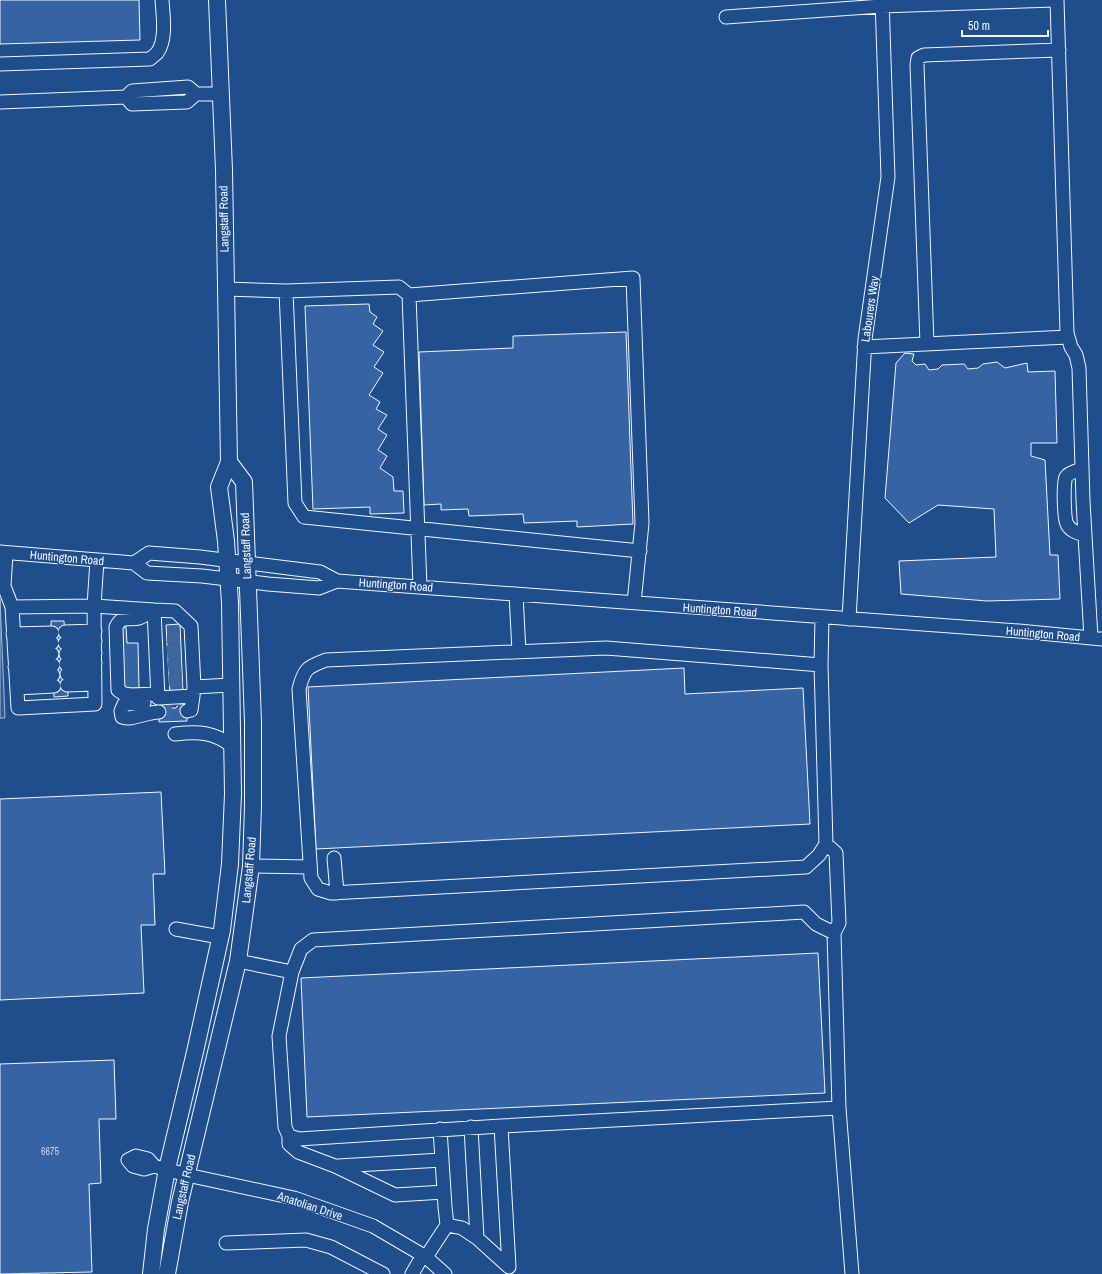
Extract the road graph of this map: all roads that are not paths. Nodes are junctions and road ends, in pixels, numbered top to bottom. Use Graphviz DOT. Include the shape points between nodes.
graph roads {
  1 [pos="162,0"];
  2 [pos="217,0"];
  3 [pos="1056,0"];
  4 [pos="882,3"];
  5 [pos="726,17"];
  6 [pos="1059,50"];
  7 [pos="0,64"];
  8 [pos="221,94"];
  9 [pos="0,102"];
  10 [pos="226,290"];
  11 [pos="286,291"];
  12 [pos="410,295"];
  13 [pos="1068,337"];
  14 [pos="927,344"];
  15 [pos="864,347"];
  16 [pos="229,462"];
  17 [pos="1082,469"];
  18 [pos="418,529"];
  19 [pos="1085,535"];
  20 [pos="640,551"];
  21 [pos="3,553"];
  22 [pos="97,560"];
  23 [pos="228,560"];
  24 [pos="134,563"];
  25 [pos="247,563"];
  26 [pos="228,578"];
  27 [pos="247,581"];
  28 [pos="337,581"];
  29 [pos="420,587"];
  30 [pos="516,594"];
  31 [pos="634,603"];
  32 [pos="94,606"];
  33 [pos="12,607"];
  34 [pos="154,610"];
  35 [pos="822,617"];
  36 [pos="849,619"];
  37 [pos="1097,639"];
  38 [pos="519,652"];
  39 [pos="95,657"];
  40 [pos="59,659"];
  41 [pos="15,661"];
  42 [pos="821,666"];
  43 [pos="191,685"];
  44 [pos="231,685"];
  45 [pos="158,696"];
  46 [pos="187,711"];
  47 [pos="159,712"];
  48 [pos="175,734"];
  49 [pos="232,746"];
  50 [pos="826,844"];
  51 [pos="334,858"];
  52 [pos="251,866"];
  53 [pos="310,867"];
  54 [pos="337,893"];
  55 [pos="176,928"];
  56 [pos="834,934"];
  57 [pos="220,937"];
  58 [pos="238,961"];
  59 [pos="292,972"];
  60 [pos="839,1108"];
  61 [pos="501,1126"];
  62 [pos="471,1127"];
  63 [pos="440,1129"];
  64 [pos="289,1136"];
  65 [pos="123,1159"];
  66 [pos="442,1160"];
  67 [pos="335,1166"];
  68 [pos="160,1168"];
  69 [pos="187,1174"];
  70 [pos="444,1192"];
  71 [pos="447,1225"];
  72 [pos="477,1238"];
  73 [pos="226,1243"];
  74 [pos="424,1256"];
  75 [pos="151,1274"];
  76 [pos="167,1274"];
  77 [pos="383,1274"];
  78 [pos="412,1274"];
  79 [pos="445,1274"];
  80 [pos="852,1274"];
  1 -- 7 [label="street" via="162,42 158,52 150,59"];
  2 -- 8 [label="main road, Langstaff Road"];
  3 -- 4 [label="street"];
  3 -- 6 [label="street"];
  4 -- 5 [label="street"];
  4 -- 15 [label="street, Labourers Way" via="888,177"];
  6 -- 13 [label="street"];
  6 -- 14 [label="street" via="924,55 918,58"];
  8 -- 9 [label="street" via="196,94 188,87 132,90 126,97"];
  8 -- 10 [label="main road, Langstaff Road"];
  10 -- 11 [label="street"];
  10 -- 16 [label="main road, Langstaff Road"];
  11 -- 12 [label="street" via="400,287"];
  11 -- 18 [label="street" via="294,504 304,517"];
  12 -- 18 [label="street"];
  12 -- 20 [label="street" via="633,278 642,523"];
  13 -- 14 [label="street"];
  13 -- 17 [label="street" via="1079,368"];
  14 -- 15 [label="street"];
  15 -- 36 [label="street, Labourers Way"];
  16 -- 23 [label="main road, Langstaff Road" via="219,487"];
  16 -- 25 [label="main road, Langstaff Road" via="244,482"];
  17 -- 19 [label="street"];
  17 -- 19 [label="street" via="1066,477 1065,518 1070,529"];
  18 -- 20 [label="street"];
  18 -- 29 [label="street"];
  19 -- 37 [label="street"];
  20 -- 31 [label="street"];
  21 -- 22 [label="street, Huntington Road"];
  21 -- 33 [label="street" via="4,586"];
  22 -- 24 [label="street, Huntington Road"];
  22 -- 32 [label="street"];
  23 -- 24 [label="street, Huntington Road" via="149,553"];
  23 -- 25 [label="street, Huntington Road"];
  23 -- 26 [label="main road, Langstaff Road"];
  24 -- 26 [label="street, Huntington Road" via="147,573"];
  25 -- 27 [label="main road, Langstaff Road"];
  25 -- 28 [label="street, Huntington Road" via="320,572"];
  26 -- 27 [label="street, Huntington Road"];
  26 -- 44 [label="main road, Langstaff Road"];
  27 -- 28 [label="street, Huntington Road" via="319,588"];
  27 -- 52 [label="main road, Langstaff Road" via="252,722"];
  28 -- 29 [label="street, Huntington Road"];
  29 -- 30 [label="street, Huntington Road"];
  30 -- 31 [label="street, Huntington Road"];
  30 -- 38 [label="street"];
  31 -- 35 [label="street, Huntington Road"];
  32 -- 33 [label="street"];
  32 -- 34 [label="street"];
  32 -- 39 [label="street"];
  33 -- 41 [label="street"];
  34 -- 43 [label="street" via="175,611 191,626 186,637"];
  34 -- 45 [label="street" via="162,652 163,680"];
  34 -- 45 [label="street" via="139,618 124,619 116,627 118,690 130,695"];
  35 -- 36 [label="street, Huntington Road"];
  35 -- 42 [label="street"];
  36 -- 37 [label="street, Huntington Road"];
  38 -- 42 [label="street" via="606,648"];
  38 -- 53 [label="street" via="326,660 310,666 302,676 299,689"];
  39 -- 40 [label="street"];
  39 -- 40 [label="street"];
  39 -- 40 [label="street"];
  39 -- 41 [label="street" via="95,704 87,705 18,708"];
  40 -- 41 [label="street"];
  40 -- 41 [label="street"];
  40 -- 41 [label="street"];
  42 -- 50 [label="street"];
  43 -- 44 [label="street"];
  43 -- 45 [label="street"];
  43 -- 46 [label="street" via="191,710"];
  44 -- 49 [label="main road, Langstaff Road"];
  45 -- 47 [label="street" via="153,703 124,704 121,711 122,717 129,719 150,712"];
  48 -- 49 [label="street" via="206,733 219,737"];
  49 -- 57 [label="main road, Langstaff Road" via="230,864"];
  50 -- 54 [label="street" via="806,867"];
  50 -- 56 [label="street" via="836,852 839,923"];
  51 -- 54 [label="street"];
  52 -- 53 [label="street"];
  52 -- 58 [label="main road, Langstaff Road"];
  53 -- 54 [label="street" via="311,878 318,889"];
  55 -- 57 [label="street"];
  56 -- 59 [label="street" via="816,924 804,912 313,940 301,949"];
  56 -- 60 [label="street"];
  57 -- 68 [label="main road, Langstaff Road" via="195,1052"];
  58 -- 59 [label="street"];
  58 -- 69 [label="main road, Langstaff Road"];
  59 -- 64 [label="street" via="280,1036 285,1127"];
  60 -- 61 [label="street"];
  60 -- 80 [label="street"];
  61 -- 62 [label="street"];
  61 -- 72 [label="street" via="509,1267"];
  62 -- 63 [label="street"];
  62 -- 72 [label="street"];
  63 -- 64 [label="street" via="299,1139"];
  63 -- 66 [label="street"];
  64 -- 67 [label="street" via="289,1144 298,1152"];
  65 -- 68 [label="street, Anatolian Drive" via="136,1156 148,1159"];
  66 -- 67 [label="street"];
  66 -- 70 [label="street"];
  67 -- 70 [label="street" via="395,1195"];
  68 -- 69 [label="street, Anatolian Drive"];
  68 -- 75 [label="main road, Langstaff Road"];
  69 -- 74 [label="street, Anatolian Drive" via="294,1198 372,1226"];
  69 -- 76 [label="main road, Langstaff Road"];
  70 -- 71 [label="street"];
  71 -- 72 [label="street" via="462,1228"];
  71 -- 74 [label="street"];
  73 -- 77 [label="street" via="306,1240 331,1247"];
  74 -- 78 [label="street"];
  74 -- 79 [label="street, Anatolian Drive"];
}
